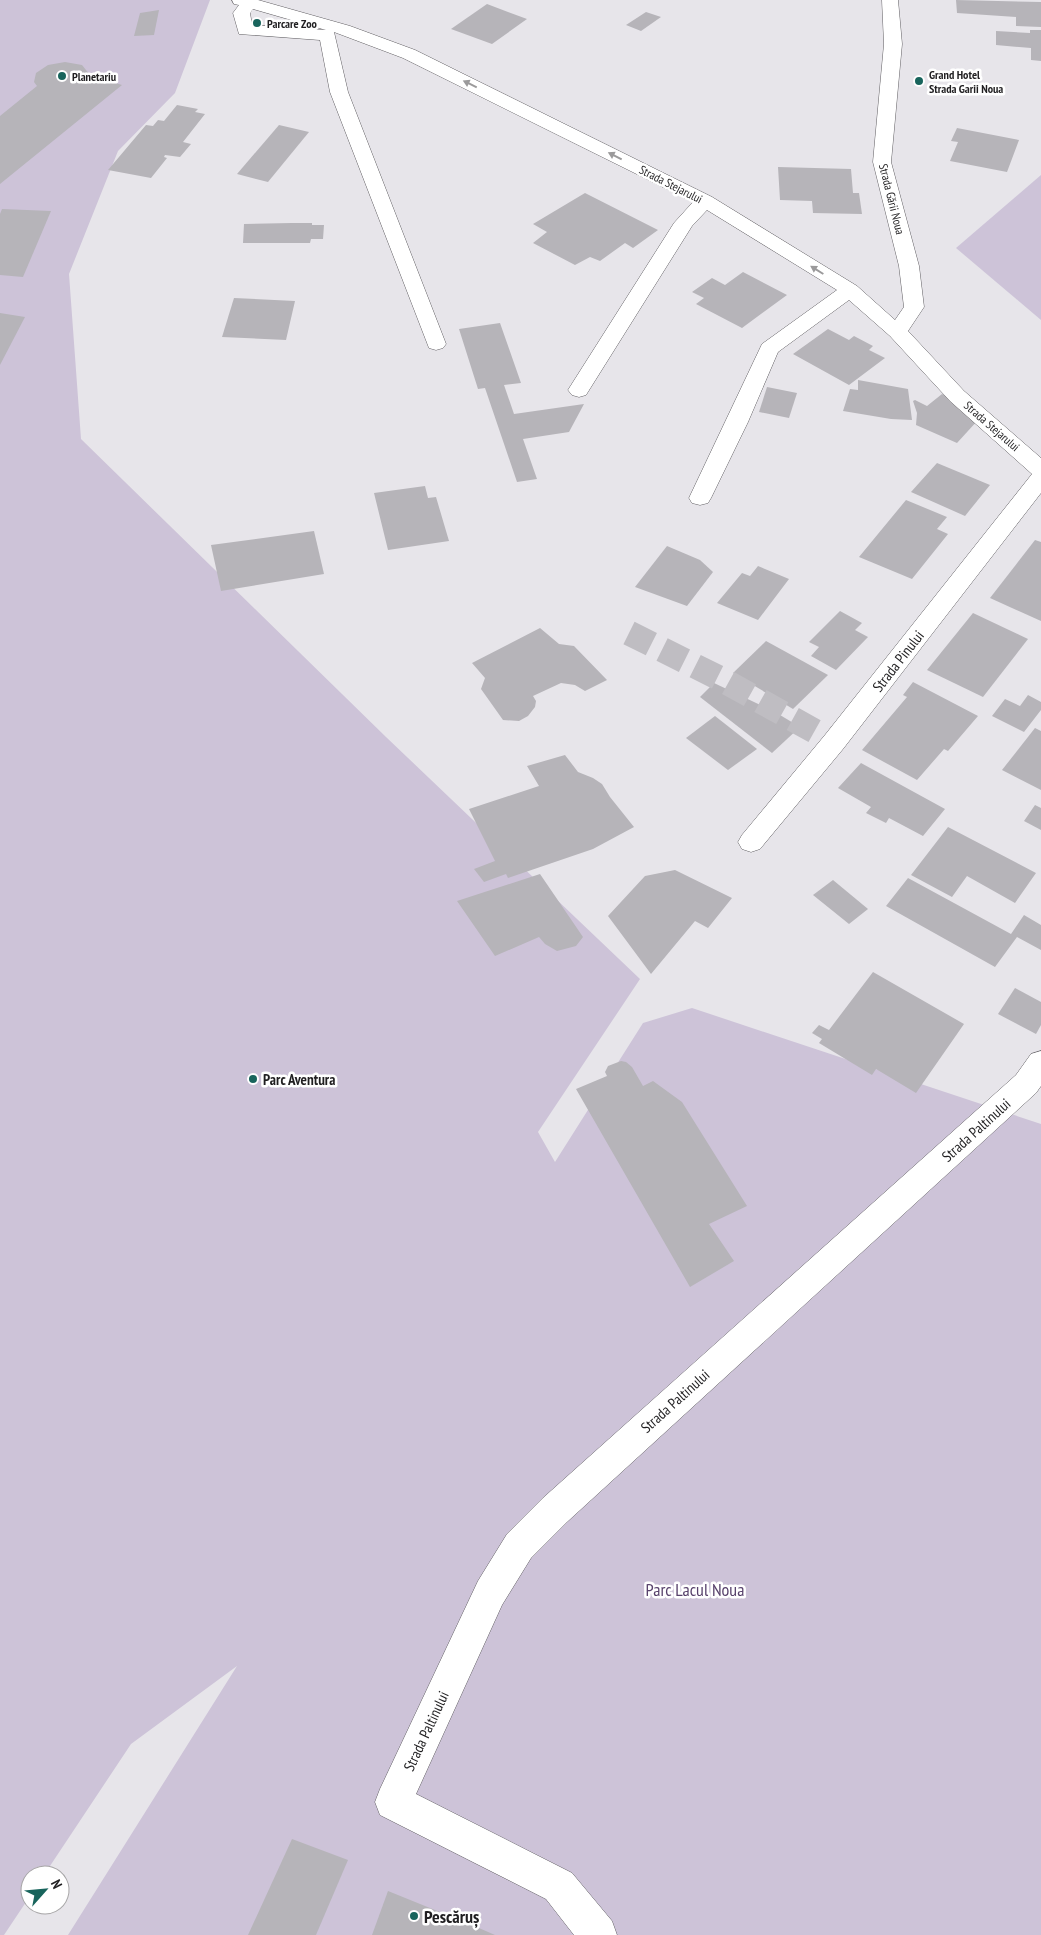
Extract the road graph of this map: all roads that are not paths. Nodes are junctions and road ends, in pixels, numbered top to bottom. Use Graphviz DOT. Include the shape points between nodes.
graph roads {
  1 [pos="890,0"];
  2 [pos="244,2"];
  3 [pos="335,33"];
  4 [pos="705,201"];
  5 [pos="850,290"];
  6 [pos="897,332"];
  7 [pos="436,344"];
  8 [pos="578,390"];
  9 [pos="1041,470"];
  10 [pos="1041,478"];
  11 [pos="700,498"];
  12 [pos="751,842"];
  13 [pos="1036,1079"];
  14 [pos="598,1935"];
  1 -- 6 [label="street, Strada Gării Noua" via="894,44 882,162 910,266 914,307"];
  2 -- 3 [label="street, Strada Stejarului"];
  2 -- 3 [label="street" via="241,13 244,30"];
  4 -- 3 [label="street, Strada Stejarului, one-way" via="409,54"];
  3 -- 7 [label="street" via="339,92"];
  5 -- 4 [label="street, Strada Stejarului, one-way"];
  4 -- 8 [label="street" via="684,223"];
  5 -- 6 [label="street, Strada Stejarului"];
  5 -- 11 [label="street" via="769,349"];
  6 -- 9 [label="street, Strada Stejarului" via="957,396"];
  10 -- 12 [label="street, Strada Pinului" via="834,742"];
  13 -- 14 [label="street, Strada Paltinului" via="563,1503 519,1546 490,1593 394,1802 559,1886"];
}
